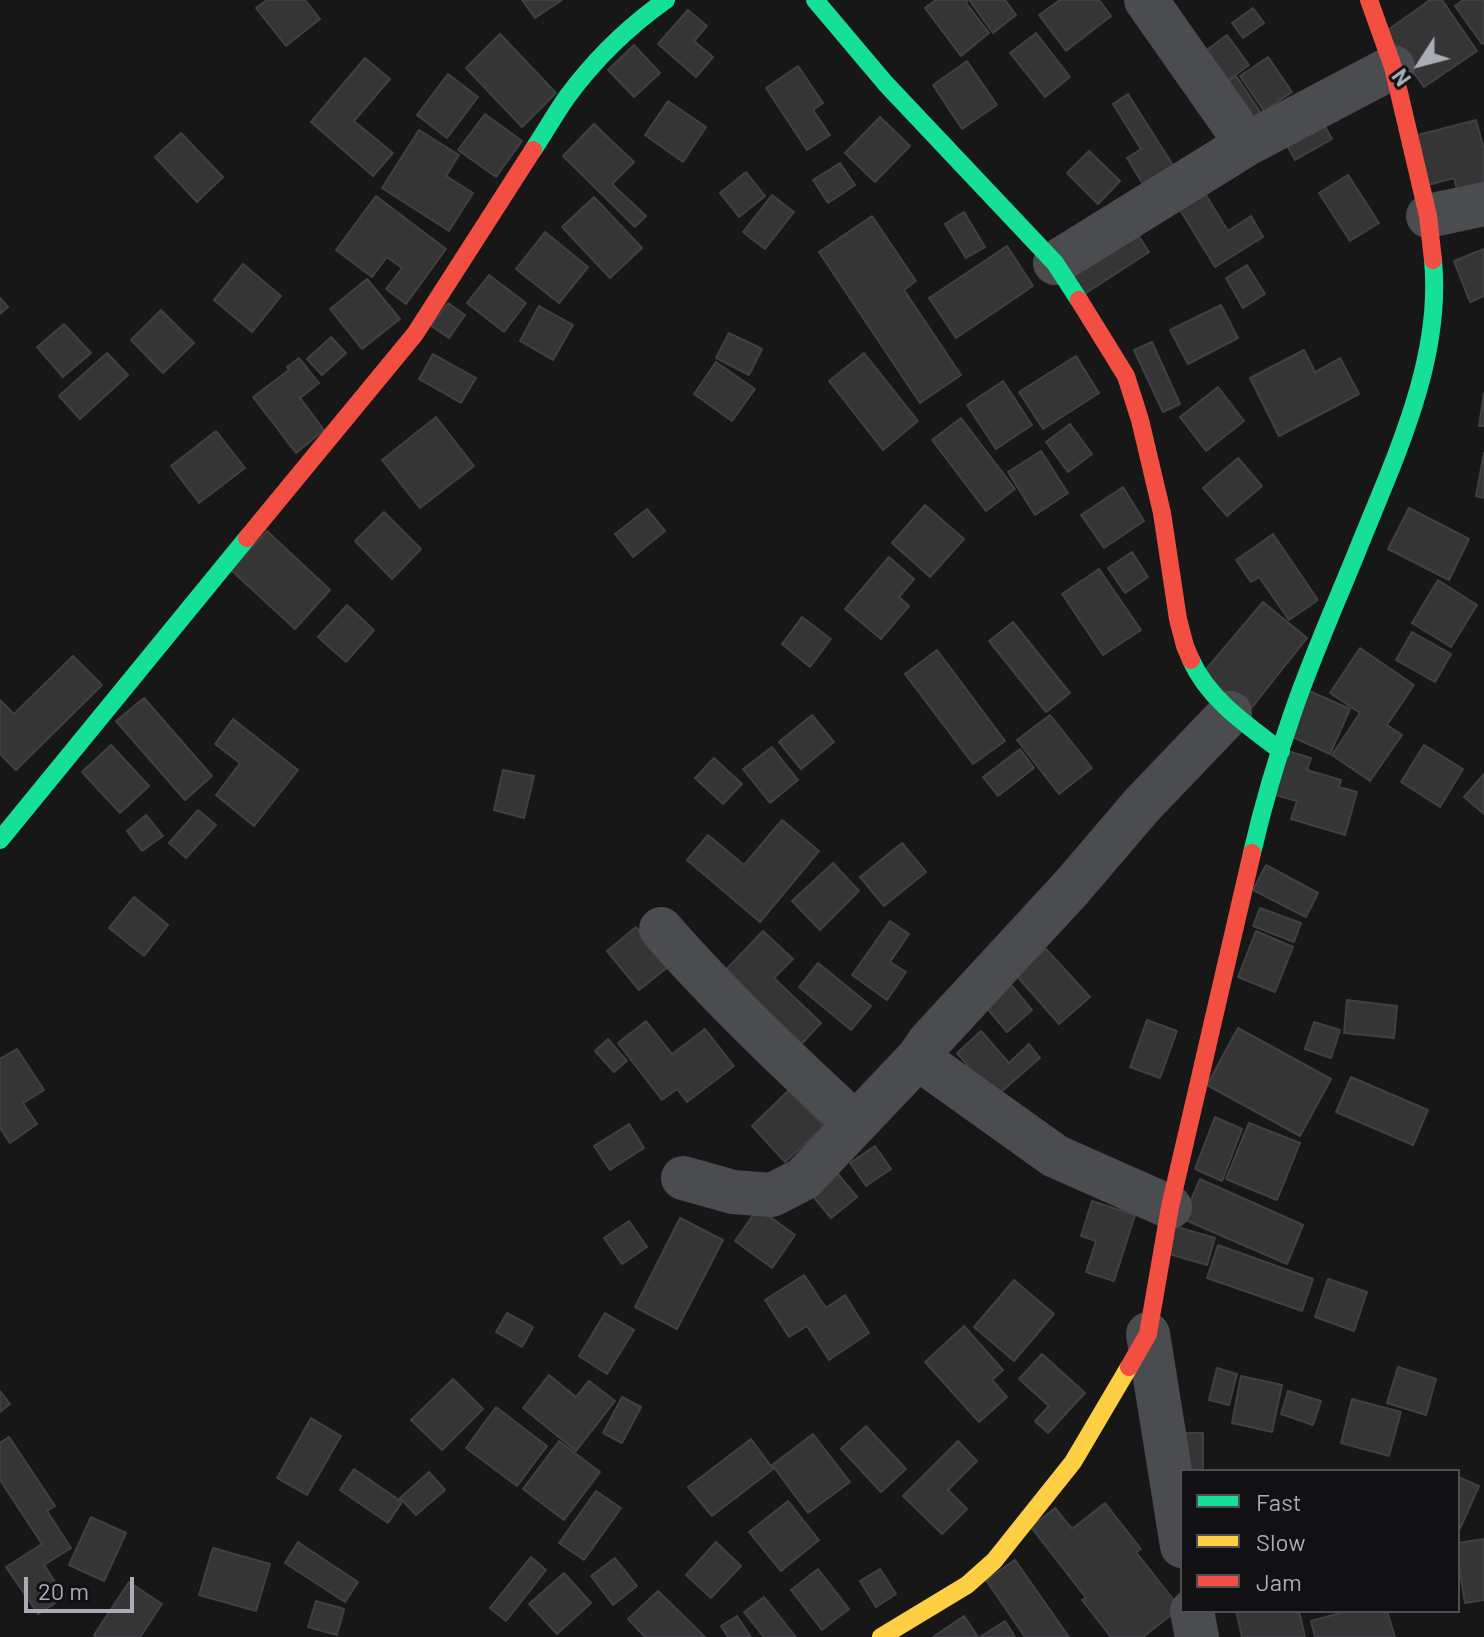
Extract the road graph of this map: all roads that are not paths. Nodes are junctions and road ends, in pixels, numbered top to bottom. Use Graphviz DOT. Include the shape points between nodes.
graph roads {
  1 [pos="666,0"];
  2 [pos="815,0"];
  3 [pos="1146,0"];
  4 [pos="1369,0"];
  5 [pos="1393,67"];
  6 [pos="1247,144"];
  7 [pos="1484,204"];
  8 [pos="1428,216"];
  9 [pos="1055,263"];
  10 [pos="1230,713"];
  11 [pos="1281,751"];
  12 [pos="0,840"];
  13 [pos="661,929"];
  14 [pos="918,1058"];
  15 [pos="855,1123"];
  16 [pos="683,1178"];
  17 [pos="1170,1207"];
  18 [pos="1148,1334"];
  19 [pos="1180,1534"];
  20 [pos="1192,1613"];
  21 [pos="881,1637"];
  22 [pos="1197,1637"];
  1 -- 12 [label="street" via="611,45 568,96 415,334"];
  2 -- 9 [label="street" via="886,84"];
  3 -- 6 [label="street"];
  4 -- 5 [label="street"];
  5 -- 6 [label="street"];
  5 -- 8 [label="street"];
  6 -- 9 [label="street"];
  7 -- 8 [label="street"];
  8 -- 11 [label="street" via="1432,332 1419,386"];
  9 -- 10 [label="street" via="1126,376 1162,513 1185,646 1197,673"];
  10 -- 11 [label="street"];
  10 -- 14 [label="street"];
  11 -- 17 [label="street" via="1264,803"];
  13 -- 15 [label="street" via="754,1028"];
  14 -- 15 [label="street"];
  14 -- 17 [label="street" via="1055,1156"];
  15 -- 16 [label="street" via="803,1179 772,1195 733,1192"];
  17 -- 18 [label="street"];
  18 -- 19 [label="street"];
  18 -- 21 [label="street" via="1073,1462 994,1561 967,1585"];
  20 -- 22 [label="street"];
}
